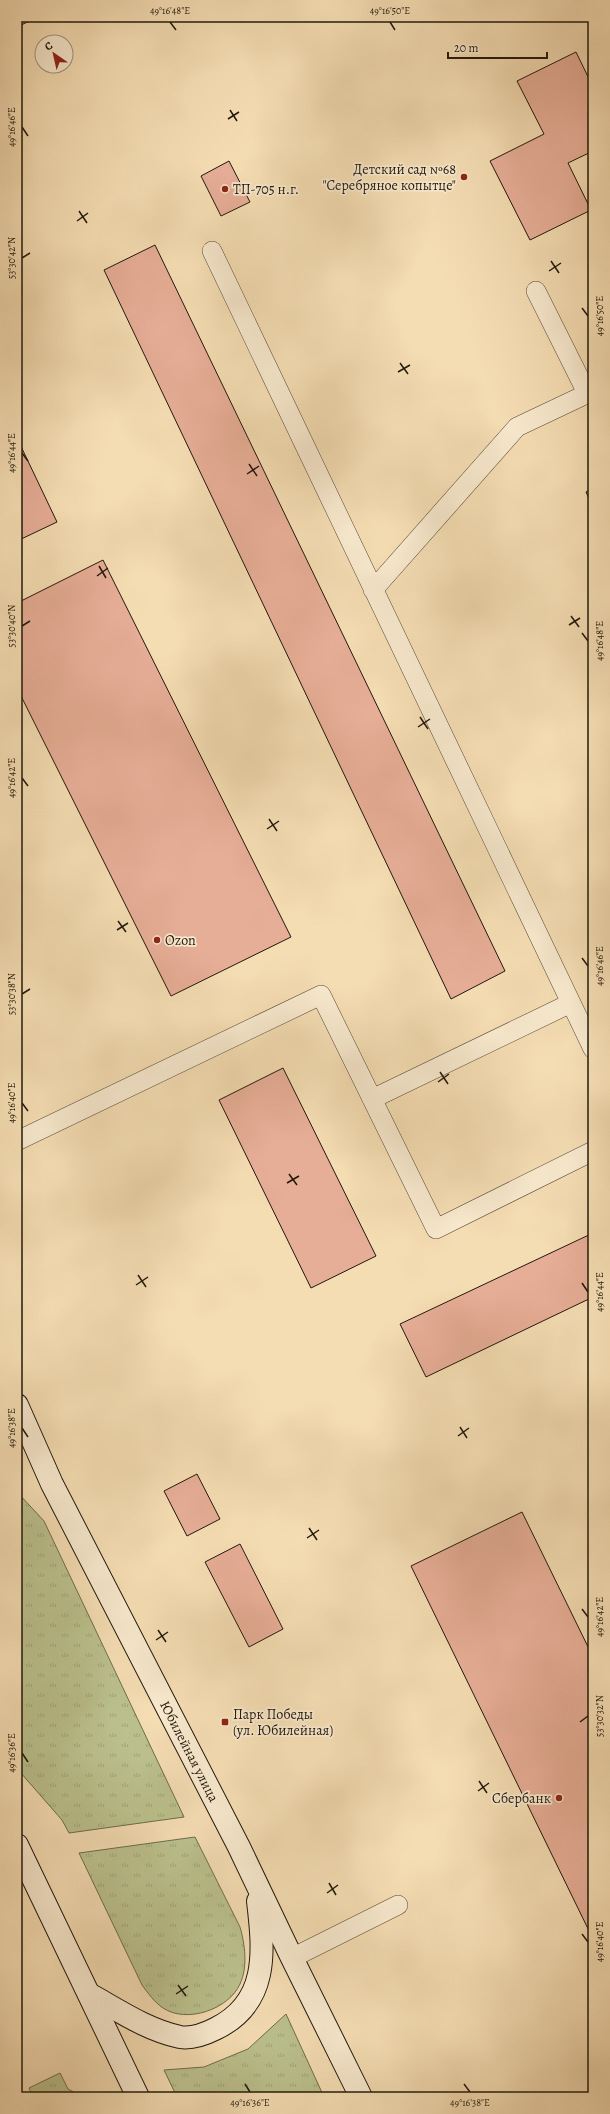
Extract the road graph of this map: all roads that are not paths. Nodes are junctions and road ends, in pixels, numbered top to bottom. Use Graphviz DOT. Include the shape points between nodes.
graph roads {
  1 [pos="212,251"];
  2 [pos="536,291"];
  3 [pos="590,392"];
  4 [pos="373,590"];
  5 [pos="571,1003"];
  6 [pos="593,1049"];
  7 [pos="372,1099"];
  8 [pos="17,1141"];
  9 [pos="593,1151"];
  10 [pos="17,1405"];
  11 [pos="17,1446"];
  12 [pos="52,1484"];
  13 [pos="17,1845"];
  14 [pos="256,1885"];
  15 [pos="398,1905"];
  16 [pos="292,1958"];
  17 [pos="89,1994"];
  18 [pos="138,2097"];
  19 [pos="361,2097"];
  1 -- 4 [label="lane"];
  2 -- 3 [label="lane"];
  3 -- 4 [label="lane" via="517,427"];
  4 -- 5 [label="lane"];
  5 -- 6 [label="lane"];
  5 -- 7 [label="lane"];
  7 -- 8 [label="lane" via="321,995"];
  7 -- 9 [label="lane" via="436,1229"];
  10 -- 12 [label="main road, Юбилейная улица"];
  11 -- 12 [label="main road"];
  12 -- 14 [label="main road, Юбилейная улица" via="239,1846"];
  13 -- 17 [label="main road"];
  14 -- 16 [label="main road, Юбилейная улица"];
  14 -- 17 [label="main road" via="263,1944 259,1982 244,2007 224,2025 203,2035 181,2037 144,2026"];
  15 -- 16 [label="lane"];
  16 -- 19 [label="main road, Юбилейная улица"];
  17 -- 18 [label="main road"];
}
